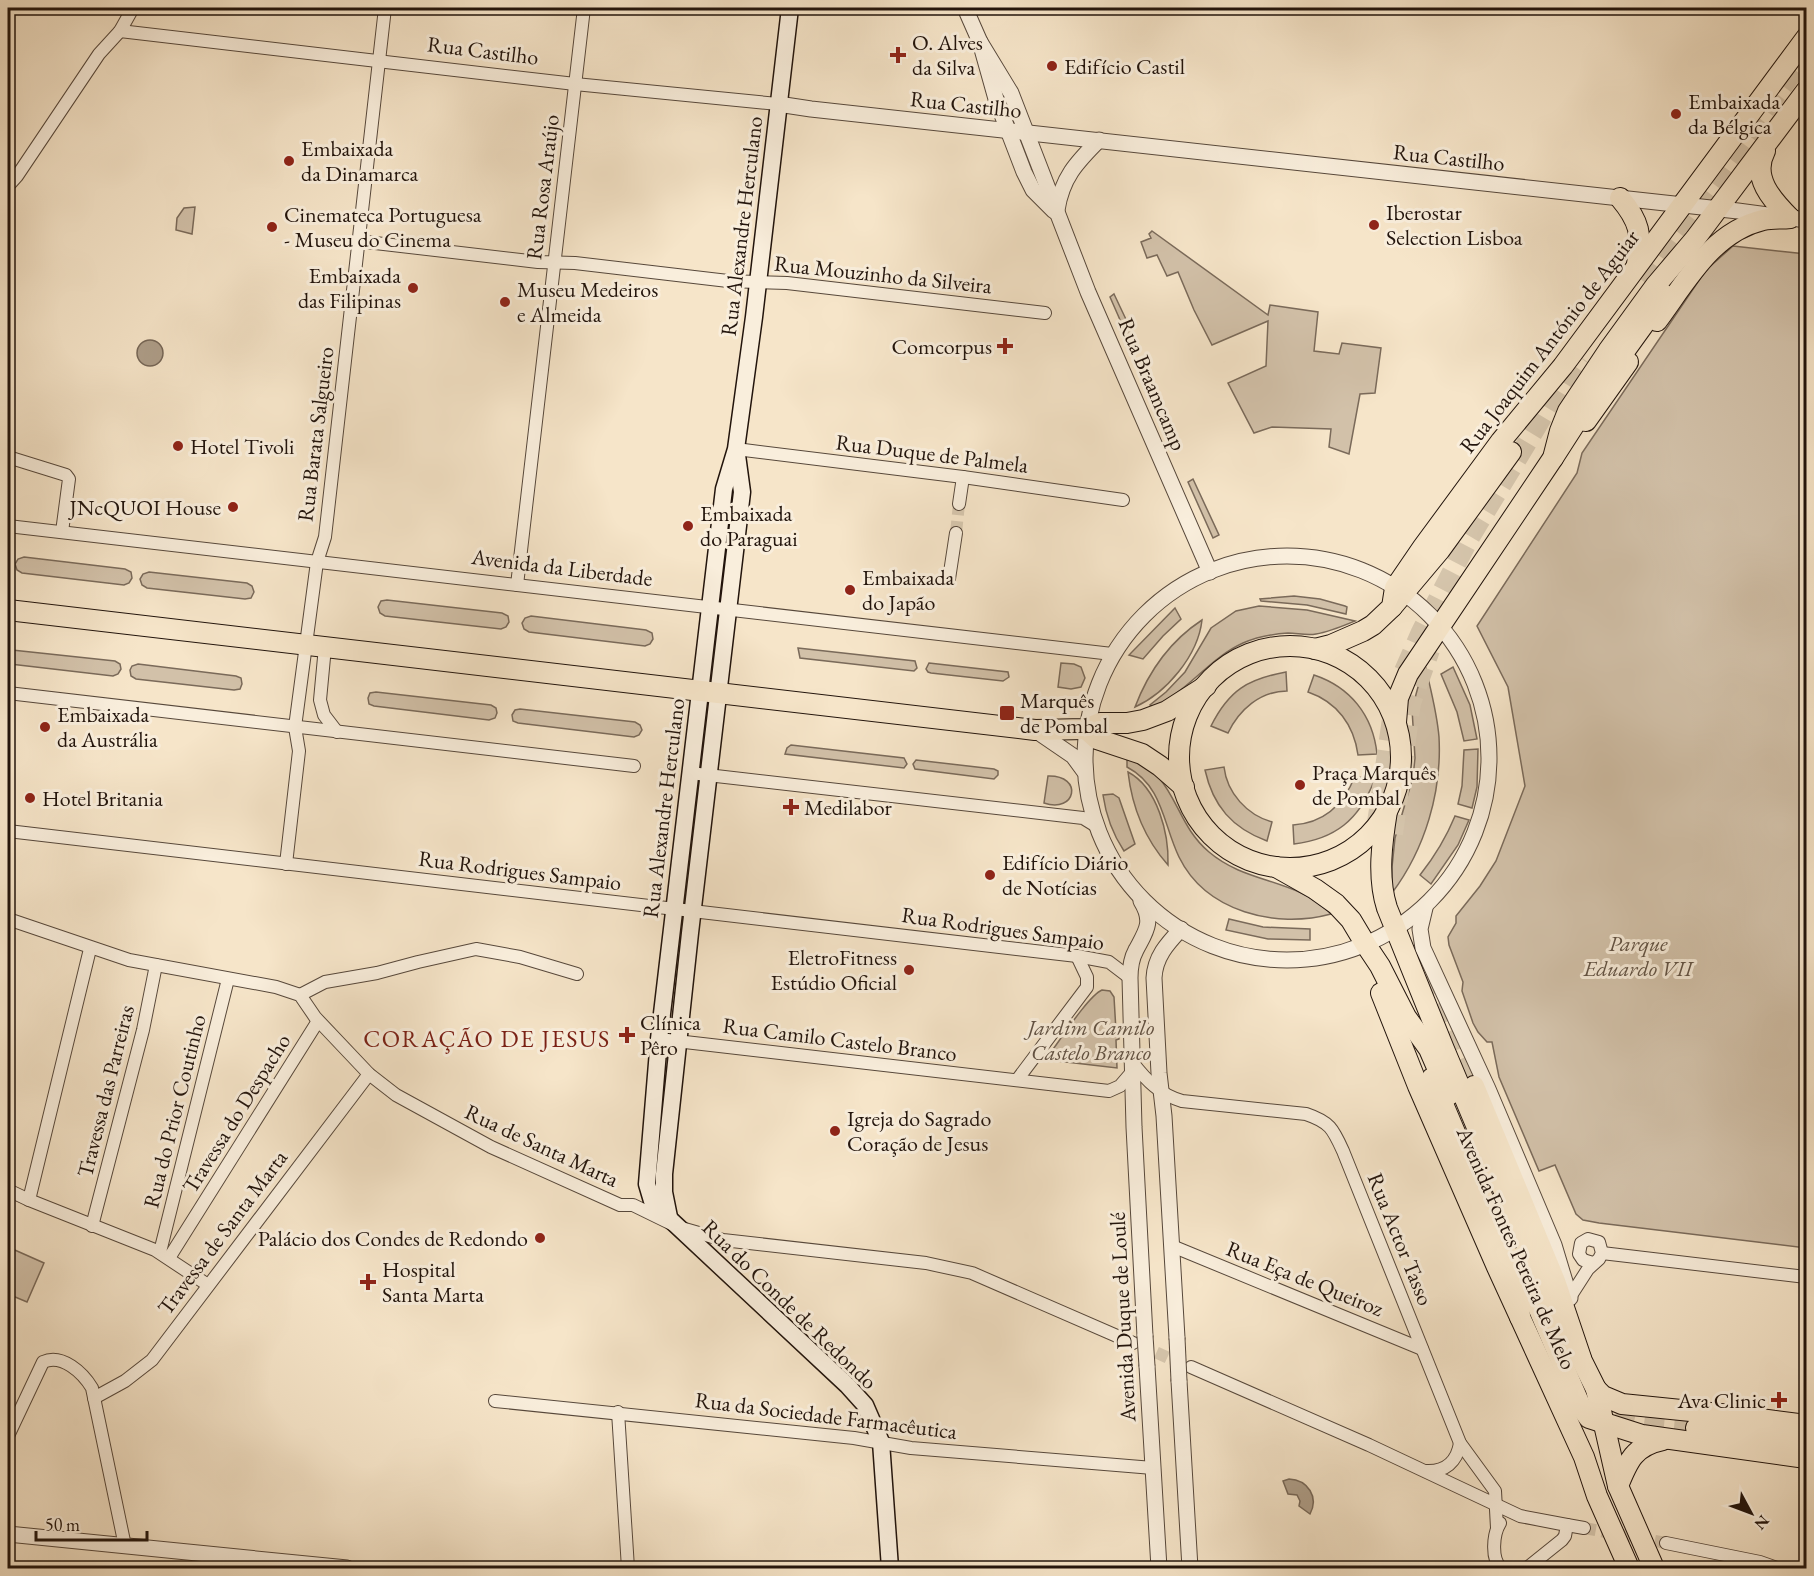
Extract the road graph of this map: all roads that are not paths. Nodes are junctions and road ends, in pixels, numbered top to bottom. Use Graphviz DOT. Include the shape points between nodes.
graph roads {
  1 [pos="133,8"];
  2 [pos="385,8"];
  3 [pos="584,8"];
  4 [pos="790,8"];
  5 [pos="965,8"];
  6 [pos="120,31"];
  7 [pos="1806,38"];
  8 [pos="980,42"];
  9 [pos="378,61"];
  10 [pos="575,84"];
  11 [pos="1806,91"];
  12 [pos="778,104"];
  13 [pos="1009,131"];
  14 [pos="1027,133"];
  15 [pos="1773,136"];
  16 [pos="1099,140"];
  17 [pos="8,186"];
  18 [pos="1620,198"];
  19 [pos="1683,205"];
  20 [pos="1718,208"];
  21 [pos="1056,213"];
  22 [pos="1798,219"];
  23 [pos="1695,239"];
  24 [pos="358,240"];
  25 [pos="554,262"];
  26 [pos="1637,267"];
  27 [pos="1688,279"];
  28 [pos="758,282"];
  29 [pos="1665,295"];
  30 [pos="1045,313"];
  31 [pos="736,449"];
  32 [pos="1511,452"];
  33 [pos="8,458"];
  34 [pos="1552,458"];
  35 [pos="963,477"];
  36 [pos="1123,500"];
  37 [pos="959,504"];
  38 [pos="8,526"];
  39 [pos="62,532"];
  40 [pos="956,533"];
  41 [pos="317,562"];
  42 [pos="1210,572"];
  43 [pos="949,579"];
  44 [pos="517,585"];
  45 [pos="1397,596"];
  46 [pos="710,608"];
  47 [pos="8,610"];
  48 [pos="728,610"];
  49 [pos="1439,627"];
  50 [pos="305,645"];
  51 [pos="325,647"];
  52 [pos="1315,649"];
  53 [pos="1112,654"];
  54 [pos="1206,686"];
  55 [pos="709,692"];
  56 [pos="8,693"];
  57 [pos="1396,722"];
  58 [pos="296,727"];
  59 [pos="1086,729"];
  60 [pos="1035,730"];
  61 [pos="337,732"];
  62 [pos="634,766"];
  63 [pos="1084,771"];
  64 [pos="690,773"];
  65 [pos="709,775"];
  66 [pos="1184,787"];
  67 [pos="1387,811"];
  68 [pos="1096,826"];
  69 [pos="8,831"];
  70 [pos="286,864"];
  71 [pos="1276,867"];
  72 [pos="1133,892"];
  73 [pos="1425,908"];
  74 [pos="674,909"];
  75 [pos="693,911"];
  76 [pos="8,920"];
  77 [pos="1181,929"];
  78 [pos="1395,930"];
  79 [pos="1366,945"];
  80 [pos="90,949"];
  81 [pos="1077,956"];
  82 [pos="156,964"];
  83 [pos="577,974"];
  84 [pos="1130,978"];
  85 [pos="228,979"];
  86 [pos="300,995"];
  87 [pos="318,1021"];
  88 [pos="659,1039"];
  89 [pos="678,1042"];
  90 [pos="1132,1067"];
  91 [pos="369,1074"];
  92 [pos="1432,1078"];
  93 [pos="1017,1080"];
  94 [pos="1474,1086"];
  95 [pos="1161,1092"];
  96 [pos="646,1173"];
  97 [pos="664,1174"];
  98 [pos="8,1190"];
  99 [pos="28,1200"];
  100 [pos="674,1222"];
  101 [pos="92,1226"];
  102 [pos="1172,1246"];
  103 [pos="1602,1253"];
  104 [pos="165,1255"];
  105 [pos="1593,1263"];
  106 [pos="1806,1277"];
  107 [pos="208,1285"];
  108 [pos="1570,1297"];
  109 [pos="1520,1317"];
  110 [pos="1574,1333"];
  111 [pos="1139,1339"];
  112 [pos="1422,1349"];
  113 [pos="1581,1358"];
  114 [pos="1191,1367"];
  115 [pos="1596,1389"];
  116 [pos="94,1398"];
  117 [pos="495,1401"];
  118 [pos="618,1412"];
  119 [pos="1602,1423"];
  120 [pos="1806,1425"];
  121 [pos="1696,1428"];
  122 [pos="8,1436"];
  123 [pos="1666,1439"];
  124 [pos="882,1442"];
  125 [pos="1806,1442"];
  126 [pos="1460,1443"];
  127 [pos="1806,1458"];
  128 [pos="1153,1468"];
  129 [pos="1425,1470"];
  130 [pos="1618,1486"];
  131 [pos="1497,1506"];
  132 [pos="1520,1516"];
  133 [pos="1567,1525"];
  134 [pos="1497,1528"];
  135 [pos="1584,1528"];
  136 [pos="8,1534"];
  137 [pos="1666,1544"];
  138 [pos="125,1546"];
  139 [pos="1494,1555"];
  140 [pos="302,1566"];
  141 [pos="347,1569"];
  142 [pos="628,1569"];
  143 [pos="890,1569"];
  144 [pos="1158,1569"];
  145 [pos="1190,1569"];
  146 [pos="1492,1569"];
  147 [pos="1500,1569"];
  148 [pos="1527,1569"];
  149 [pos="1629,1569"];
  150 [pos="1654,1569"];
  151 [pos="1777,1569"];
  1 -- 6 [label="street"];
  2 -- 9 [label="street, Rua Barata Salgueiro"];
  3 -- 10 [label="street, Rua Rosa Araújo"];
  4 -- 12 [label="main road, Rua Alexandre Herculano"];
  5 -- 8 [label="street, Rua Braamcamp"];
  6 -- 9 [label="street, Rua Castilho"];
  6 -- 17 [label="street" via="99,54"];
  7 -- 19 [label="main road, Rua Joaquim António de Aguiar"];
  8 -- 13 [label="street, Rua Braamcamp"];
  8 -- 14 [label="street, Rua Braamcamp" via="1011,93"];
  9 -- 10 [label="street, Rua Castilho"];
  9 -- 24 [label="street, Rua Barata Salgueiro"];
  10 -- 12 [label="street, Rua Castilho"];
  10 -- 25 [label="street, Rua Rosa Araújo"];
  11 -- 15 [label="main road"];
  12 -- 13 [label="street, Rua Castilho"];
  12 -- 28 [label="main road, Rua Alexandre Herculano"];
  13 -- 14 [label="street, Rua Castilho"];
  13 -- 21 [label="street, Rua Braamcamp" via="1033,190"];
  14 -- 16 [label="street, Rua Castilho"];
  14 -- 21 [label="street, Rua Braamcamp"];
  15 -- 20 [label="main road"];
  15 -- 22 [label="main road" via="1761,159 1761,175 1770,196"];
  16 -- 18 [label="street, Rua Castilho"];
  16 -- 21 [label="street" via="1060,189"];
  18 -- 19 [label="street, Rua Castilho"];
  18 -- 26 [label="main road" via="1640,233"];
  19 -- 20 [label="street, Rua Castilho"];
  19 -- 26 [label="main road, Rua Joaquim António de Aguiar"];
  20 -- 22 [label="street, Rua Castilho"];
  20 -- 23 [label="main road"];
  21 -- 42 [label="street, Rua Braamcamp"];
  22 -- 27 [label="main road" via="1764,220 1732,234 1714,246"];
  23 -- 27 [label="main road"];
  23 -- 34 [label="main road" via="1643,302 1579,395 1564,421"];
  24 -- 25 [label="street, Rua Mouzinho da Silveira"];
  24 -- 41 [label="street, Rua Barata Salgueiro" via="325,537"];
  25 -- 28 [label="street, Rua Mouzinho da Silveira"];
  25 -- 44 [label="street, Rua Rosa Araújo"];
  26 -- 45 [label="main road, Rua Joaquim António de Aguiar" via="1501,441"];
  27 -- 34 [label="main road" via="1593,412"];
  28 -- 30 [label="street, Rua Mouzinho da Silveira"];
  28 -- 31 [label="main road, Rua Alexandre Herculano"];
  29 -- 34 [label="main road"];
  31 -- 35 [label="street, Rua Duque de Palmela"];
  31 -- 46 [label="main road, Rua Alexandre Herculano" via="724,489"];
  31 -- 48 [label="main road, Rua Alexandre Herculano" via="742,492"];
  32 -- 45 [label="main road" via="1440,550"];
  33 -- 39 [label="street" via="69,479"];
  34 -- 49 [label="main road"];
  35 -- 36 [label="street, Rua Duque de Palmela"];
  35 -- 37 [label="street"];
  38 -- 39 [label="street, Avenida da Liberdade"];
  39 -- 41 [label="street, Avenida da Liberdade"];
  40 -- 43 [label="street"];
  41 -- 44 [label="street, Avenida da Liberdade"];
  41 -- 50 [label="street, Rua Barata Salgueiro"];
  42 -- 45 [label="street" via="1264,560 1310,560 1370,574"];
  42 -- 53 [label="street" via="1167,593 1131,627"];
  44 -- 46 [label="street, Avenida da Liberdade"];
  45 -- 49 [label="street"];
  45 -- 52 [label="main road, Rua Joaquim António de Aguiar" via="1378,621 1363,632"];
  46 -- 48 [label="street, Avenida da Liberdade"];
  46 -- 55 [label="main road, Rua Alexandre Herculano"];
  47 -- 50 [label="main road"];
  48 -- 53 [label="street, Avenida da Liberdade"];
  48 -- 55 [label="main road, Rua Alexandre Herculano"];
  49 -- 57 [label="main road" via="1403,685"];
  49 -- 73 [label="street" via="1474,676 1489,726 1492,761 1486,801 1469,849"];
  50 -- 51 [label="main road"];
  50 -- 58 [label="street, Rua Barata Salgueiro"];
  51 -- 55 [label="main road"];
  51 -- 61 [label="street" via="320,700 324,715"];
  52 -- 54 [label="main road" via="1279,647 1255,652 1223,669"];
  52 -- 57 [label="main road" via="1342,659 1365,675"];
  53 -- 59 [label="street" via="1092,702"];
  54 -- 59 [label="main road" via="1150,718 1100,723"];
  54 -- 66 [label="main road" via="1191,708 1182,734 1179,761"];
  55 -- 60 [label="main road"];
  55 -- 64 [label="main road, Rua Alexandre Herculano"];
  55 -- 65 [label="main road, Rua Alexandre Herculano"];
  56 -- 58 [label="street"];
  57 -- 67 [label="main road" via="1401,767"];
  58 -- 61 [label="street"];
  58 -- 70 [label="street, Rua Barata Salgueiro" via="299,752"];
  59 -- 60 [label="main road"];
  59 -- 63 [label="street"];
  59 -- 66 [label="main road" via="1097,739 1142,754"];
  60 -- 63 [label="street" via="1073,756"];
  61 -- 62 [label="street"];
  63 -- 68 [label="street"];
  64 -- 65 [label="street"];
  64 -- 74 [label="main road, Rua Alexandre Herculano"];
  65 -- 68 [label="street" via="1083,818"];
  65 -- 75 [label="main road, Rua Alexandre Herculano"];
  66 -- 71 [label="main road" via="1198,819 1213,837 1242,857"];
  67 -- 71 [label="main road" via="1366,838 1345,854 1311,866"];
  67 -- 78 [label="main road, Avenida Fontes Pereira de Melo" via="1382,874 1385,901"];
  68 -- 72 [label="street" via="1112,861"];
  69 -- 70 [label="street, Rua Rodrigues Sampaio"];
  70 -- 74 [label="street, Rua Rodrigues Sampaio"];
  71 -- 79 [label="main road" via="1336,904"];
  72 -- 77 [label="street"];
  72 -- 84 [label="street, Avenida Duque de Loulé" via="1146,910 1148,922 1132,960"];
  73 -- 78 [label="street"];
  73 -- 108 [label="street" via="1420,929 1423,948 1554,1245"];
  74 -- 75 [label="street, Rua Rodrigues Sampaio"];
  74 -- 88 [label="main road, Rua Alexandre Herculano"];
  75 -- 81 [label="street, Rua Rodrigues Sampaio"];
  75 -- 89 [label="main road, Rua Alexandre Herculano"];
  76 -- 80 [label="street"];
  77 -- 79 [label="street" via="1227,948 1270,956 1327,956"];
  77 -- 95 [label="street" via="1163,948 1154,971"];
  78 -- 79 [label="street"];
  78 -- 113 [label="main road, Avenida Fontes Pereira de Melo" via="1540,1277"];
  79 -- 109 [label="main road, Avenida Fontes Pereira de Melo" via="1372,970 1418,1086"];
  79 -- 119 [label="main road" via="1406,1017 1432,1054 1581,1407 1589,1418"];
  80 -- 82 [label="street"];
  80 -- 99 [label="street"];
  81 -- 84 [label="street, Rua Rodrigues Sampaio" via="1109,962"];
  81 -- 93 [label="street" via="1087,977 1087,987"];
  82 -- 85 [label="street"];
  82 -- 101 [label="street, Travessa das Parreiras" via="143,1030"];
  83 -- 86 [label="street" via="476,949 377,974 325,982"];
  84 -- 90 [label="street, Avenida Duque de Loulé"];
  85 -- 86 [label="street"];
  85 -- 104 [label="street, Rua do Prior Coutinho"];
  86 -- 87 [label="street, Rua de Santa Marta"];
  87 -- 91 [label="street, Rua de Santa Marta"];
  87 -- 104 [label="street, Travessa do Despacho"];
  88 -- 89 [label="street, Rua Camilo Castelo Branco"];
  88 -- 96 [label="main road, Rua Alexandre Herculano"];
  89 -- 93 [label="street, Rua Camilo Castelo Branco"];
  89 -- 97 [label="main road, Rua Alexandre Herculano"];
  90 -- 93 [label="street, Rua Camilo Castelo Branco" via="1120,1086 1109,1091"];
  90 -- 95 [label="street"];
  90 -- 111 [label="street, Avenida Duque de Loulé"];
  91 -- 100 [label="street, Rua de Santa Marta" via="396,1095 491,1147 620,1205 633,1205"];
  91 -- 107 [label="street, Travessa de Santa Marta"];
  92 -- 109 [label="main road" via="1514,1272"];
  94 -- 110 [label="main road, Avenida Fontes Pereira de Melo"];
  95 -- 102 [label="street"];
  95 -- 112 [label="street, Rua Actor Tasso" via="1182,1101 1322,1119 1335,1134"];
  96 -- 100 [label="main road, Rua do Conde de Redondo" via="652,1201"];
  97 -- 100 [label="main road, Rua do Conde de Redondo" via="664,1192"];
  98 -- 99 [label="street"];
  99 -- 101 [label="street"];
  100 -- 111 [label="street, Rua de Santa Marta" via="723,1240 926,1263 972,1273"];
  100 -- 124 [label="main road, Rua do Conde de Redondo" via="847,1385 865,1405"];
  101 -- 104 [label="street"];
  102 -- 112 [label="street, Rua Eça de Queiroz"];
  102 -- 145 [label="street, bridge"];
  103 -- 105 [label="street"];
  103 -- 105 [label="street" via="1602,1245 1596,1240 1581,1243 1580,1257"];
  103 -- 106 [label="street"];
  104 -- 107 [label="street"];
  105 -- 108 [label="street"];
  107 -- 116 [label="street, Travessa de Santa Marta" via="147,1365"];
  108 -- 110 [label="street"];
  109 -- 149 [label="main road, Avenida Fontes Pereira de Melo" via="1584,1457"];
  110 -- 113 [label="main road, Avenida Fontes Pereira de Melo"];
  111 -- 128 [label="street, Avenida Duque de Loulé, bridge" via="1147,1366"];
  112 -- 126 [label="street, Rua Actor Tasso"];
  113 -- 115 [label="main road, Avenida Fontes Pereira de Melo"];
  114 -- 129 [label="street"];
  115 -- 119 [label="main road, Avenida Fontes Pereira de Melo"];
  115 -- 120 [label="main road" via="1622,1404"];
  116 -- 122 [label="street" via="92,1388 80,1374 61,1361 46,1360"];
  116 -- 138 [label="street"];
  117 -- 118 [label="street, Rua da Sociedade Farmacêutica"];
  118 -- 124 [label="street, Rua da Sociedade Farmacêutica"];
  118 -- 142 [label="street"];
  119 -- 123 [label="main road"];
  119 -- 130 [label="main road, Avenida Fontes Pereira de Melo"];
  121 -- 125 [label="main road"];
  123 -- 127 [label="main road"];
  123 -- 130 [label="main road" via="1642,1447 1625,1468"];
  124 -- 128 [label="street, Rua da Sociedade Farmacêutica" via="911,1448"];
  124 -- 143 [label="main road, Rua do Conde de Redondo"];
  126 -- 129 [label="street" via="1453,1462 1435,1471"];
  126 -- 131 [label="street, Rua Actor Tasso" via="1493,1486"];
  128 -- 144 [label="street, Avenida Duque de Loulé"];
  129 -- 131 [label="street"];
  130 -- 150 [label="main road, Avenida Fontes Pereira de Melo"];
  131 -- 132 [label="street"];
  131 -- 134 [label="street, Rua Actor Tasso"];
  132 -- 133 [label="street"];
  132 -- 134 [label="street" via="1506,1517"];
  133 -- 135 [label="street"];
  133 -- 148 [label="street" via="1562,1540"];
  134 -- 139 [label="street, Rua Actor Tasso"];
  136 -- 138 [label="street"];
  137 -- 151 [label="street" via="1760,1562"];
  138 -- 140 [label="street"];
  139 -- 146 [label="street, Rua Actor Tasso"];
  139 -- 147 [label="street"];
  140 -- 141 [label="street"];
}
